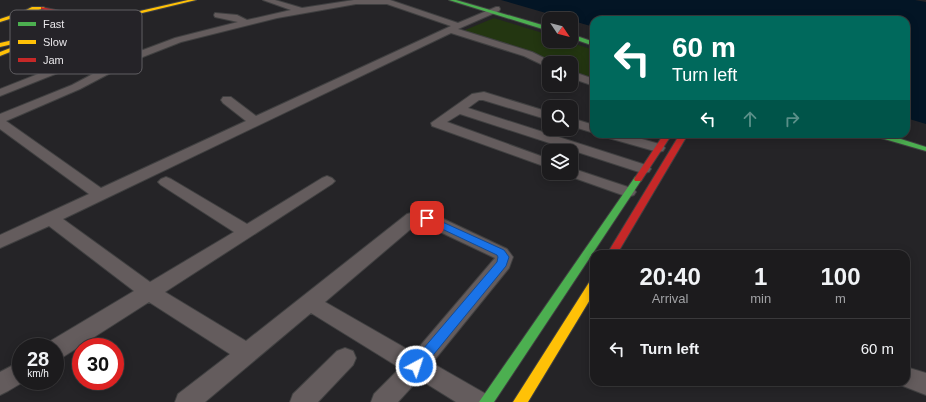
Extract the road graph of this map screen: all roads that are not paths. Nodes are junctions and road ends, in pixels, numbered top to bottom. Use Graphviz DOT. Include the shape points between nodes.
graph roads {
  1 [pos="179,0"];
  2 [pos="194,0"];
  3 [pos="267,0"];
  4 [pos="330,0"];
  5 [pos="452,0"];
  6 [pos="463,0"];
  7 [pos="345,4"];
  8 [pos="34,7"];
  9 [pos="48,10"];
  10 [pos="138,10"];
  11 [pos="494,10"];
  12 [pos="302,11"];
  13 [pos="142,12"];
  14 [pos="218,15"];
  15 [pos="10,17"];
  16 [pos="0,21"];
  17 [pos="246,22"];
  18 [pos="542,23"];
  19 [pos="542,27"];
  20 [pos="455,28"];
  21 [pos="578,34"];
  22 [pos="10,38"];
  23 [pos="578,38"];
  24 [pos="590,38"];
  25 [pos="0,40"];
  26 [pos="10,43"];
  27 [pos="590,43"];
  28 [pos="0,45"];
  29 [pos="10,47"];
  30 [pos="10,50"];
  31 [pos="0,51"];
  32 [pos="0,54"];
  33 [pos="142,54"];
  34 [pos="542,61"];
  35 [pos="49,74"];
  36 [pos="101,74"];
  37 [pos="578,77"];
  38 [pos="590,81"];
  39 [pos="0,94"];
  40 [pos="227,100"];
  41 [pos="458,109"];
  42 [pos="542,114"];
  43 [pos="0,119"];
  44 [pos="255,121"];
  45 [pos="0,123"];
  46 [pos="578,124"];
  47 [pos="590,128"];
  48 [pos="624,138"];
  49 [pos="665,138"];
  50 [pos="682,138"];
  51 [pos="889,138"];
  52 [pos="910,138"];
  53 [pos="926,143"];
  54 [pos="658,148"];
  55 [pos="926,150"];
  56 [pos="542,161"];
  57 [pos="644,169"];
  58 [pos="578,174"];
  59 [pos="327,181"];
  60 [pos="166,182"];
  61 [pos="628,192"];
  62 [pos="100,194"];
  63 [pos="50,218"];
  64 [pos="247,232"];
  65 [pos="0,242"];
  66 [pos="593,250"];
  67 [pos="614,250"];
  68 [pos="590,255"];
  69 [pos="590,290"];
  70 [pos="149,292"];
  71 [pos="310,303"];
  72 [pos="64,344"];
  73 [pos="247,353"];
  74 [pos="345,358"];
  75 [pos="416,366"];
  76 [pos="12,377"];
  77 [pos="910,378"];
  78 [pos="0,384"];
  79 [pos="926,384"];
  80 [pos="187,402"];
  81 [pos="302,402"];
  82 [pos="383,402"];
  83 [pos="477,402"];
  84 [pos="486,402"];
  85 [pos="520,402"];
  1 -- 10 [label="main road"];
  2 -- 13 [label="main road"];
  3 -- 12 [label="street"];
  4 -- 7 [label="street"];
  5 -- 11 [label="main road"];
  6 -- 11 [label="main road"];
  7 -- 12 [label="street"];
  7 -- 20 [label="street" via="388,2"];
  8 -- 9 [label="main road"];
  11 -- 18 [label="main road"];
  11 -- 19 [label="main road"];
  11 -- 20 [label="street"];
  12 -- 17 [label="street"];
  14 -- 17 [label="street"];
  15 -- 16 [label="main road"];
  17 -- 33 [label="street" via="178,40"];
  20 -- 34 [label="street"];
  20 -- 44 [label="street"];
  21 -- 24 [label="main road"];
  22 -- 25 [label="main road"];
  23 -- 27 [label="main road"];
  26 -- 28 [label="main road"];
  29 -- 31 [label="main road"];
  30 -- 32 [label="main road"];
  35 -- 39 [label="street"];
  36 -- 43 [label="street"];
  37 -- 38 [label="street"];
  40 -- 44 [label="street"];
  41 -- 42 [label="street" via="476,97 484,96"];
  41 -- 56 [label="street" via="437,123"];
  41 -- 57 [label="street"];
  44 -- 62 [label="street"];
  45 -- 62 [label="street"];
  46 -- 47 [label="street"];
  48 -- 54 [label="street"];
  49 -- 54 [label="main road"];
  50 -- 67 [label="main road"];
  51 -- 55 [label="main road"];
  52 -- 53 [label="main road"];
  54 -- 57 [label="main road"];
  57 -- 61 [label="main road"];
  58 -- 61 [label="street"];
  59 -- 64 [label="street"];
  60 -- 64 [label="street"];
  61 -- 66 [label="main road"];
  62 -- 63 [label="street"];
  63 -- 65 [label="street"];
  63 -- 70 [label="street"];
  64 -- 70 [label="street"];
  68 -- 84 [label="main road"];
  69 -- 85 [label="main road"];
  70 -- 72 [label="street"];
  70 -- 73 [label="street"];
  71 -- 73 [label="street"];
  71 -- 75 [label="street"];
  71 -- 75 [label="street" via="413,218 419,216 501,253 504,257 502,263"];
  73 -- 80 [label="street"];
  74 -- 81 [label="street"];
  75 -- 82 [label="street"];
  75 -- 83 [label="street"];
  76 -- 78 [label="street"];
  77 -- 79 [label="street"];
}
